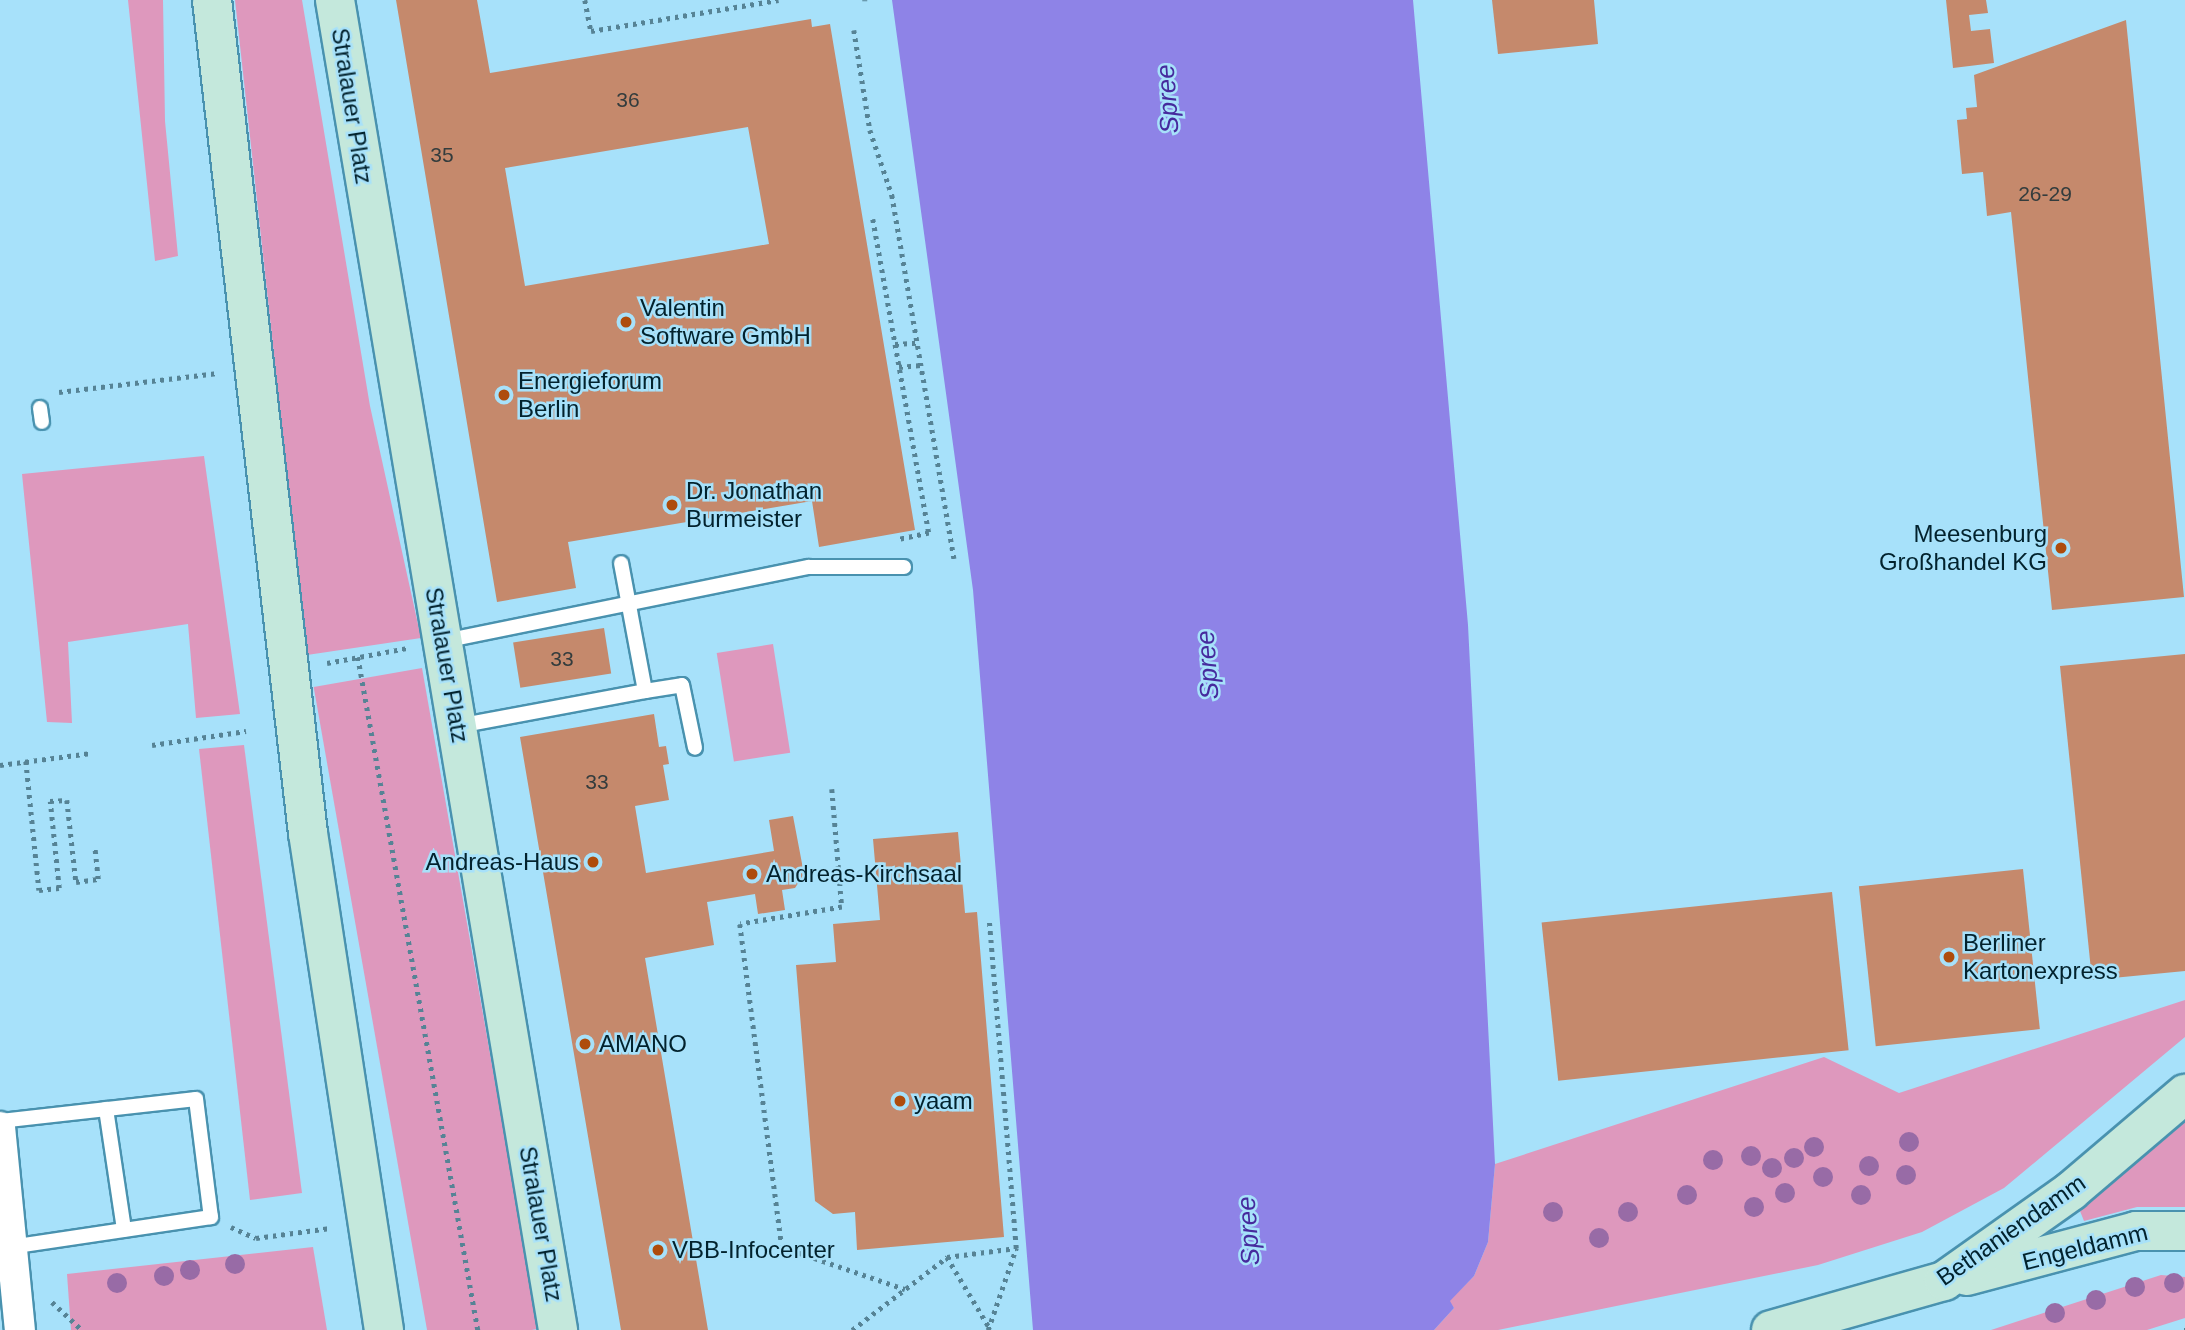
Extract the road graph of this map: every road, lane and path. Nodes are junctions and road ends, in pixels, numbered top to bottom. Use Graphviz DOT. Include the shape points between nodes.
graph roads {
  1 [pos="212,0"];
  2 [pos="335,0"];
  3 [pos="585,0"];
  4 [pos="778,0"];
  5 [pos="854,30"];
  6 [pos="873,219"];
  7 [pos="917,343"];
  8 [pos="895,344"];
  9 [pos="921,365"];
  10 [pos="900,367"];
  11 [pos="222,373"];
  12 [pos="51,393"];
  13 [pos="894,541"];
  14 [pos="954,559"];
  15 [pos="621,563"];
  16 [pos="904,567"];
  17 [pos="628,602"];
  18 [pos="443,641"];
  19 [pos="358,657"];
  20 [pos="288,671"];
  21 [pos="645,691"];
  22 [pos="457,727"];
  23 [pos="246,731"];
  24 [pos="152,745"];
  25 [pos="695,748"];
  26 [pos="91,753"];
  27 [pos="26,761"];
  28 [pos="0,765"];
  29 [pos="832,789"];
  30 [pos="94,849"];
  31 [pos="989,920"];
  32 [pos="2185,1094"];
  33 [pos="106,1109"];
  34 [pos="0,1121"];
  35 [pos="0,1127"];
  36 [pos="4,1217"];
  37 [pos="211,1217"];
  38 [pos="368,1223"];
  39 [pos="124,1230"];
  40 [pos="2185,1231"];
  41 [pos="11,1247"];
  42 [pos="1016,1248"];
  43 [pos="947,1257"];
  44 [pos="1944,1281"];
  45 [pos="905,1289"];
  46 [pos="46,1297"];
  47 [pos="988,1329"];
  48 [pos="20,1330"];
  49 [pos="82,1330"];
  50 [pos="384,1330"];
  51 [pos="478,1330"];
  52 [pos="558,1330"];
  53 [pos="852,1330"];
  54 [pos="1771,1330"];
  1 -- 20 [label="main road"];
  2 -- 18 [label="main road, Stralauer Platz"];
  3 -- 4 [label="path" via="591,31"];
  5 -- 7 [label="path" via="870,130 892,195"];
  6 -- 8 [label="path"];
  7 -- 8 [label="path"];
  7 -- 9 [label="path"];
  8 -- 10 [label="path"];
  9 -- 10 [label="path"];
  9 -- 14 [label="path"];
  10 -- 13 [label="path" via="929,533"];
  11 -- 12 [label="path"];
  15 -- 17 [label="lane"];
  16 -- 17 [label="lane" via="809,567"];
  17 -- 18 [label="lane"];
  17 -- 21 [label="lane"];
  18 -- 19 [label="path"];
  18 -- 22 [label="main road, Stralauer Platz"];
  19 -- 20 [label="path"];
  19 -- 51 [label="path"];
  20 -- 38 [label="main road" via="325,954"];
  21 -- 22 [label="lane"];
  21 -- 25 [label="lane" via="682,685"];
  22 -- 52 [label="main road, Stralauer Platz"];
  23 -- 24 [label="path"];
  26 -- 27 [label="path"];
  27 -- 28 [label="path"];
  27 -- 30 [label="path" via="39,890 59,888 50,801 67,800 76,882 98,879"];
  29 -- 45 [label="path" via="842,907 740,924 782,1247"];
  31 -- 42 [label="path"];
  32 -- 44 [label="main road, Bethaniendamm" via="2071,1191"];
  33 -- 34 [label="lane"];
  33 -- 37 [label="lane" via="196,1099"];
  33 -- 39 [label="lane"];
  35 -- 36 [label="street"];
  36 -- 41 [label="street"];
  37 -- 38 [label="path" via="256,1238"];
  37 -- 39 [label="lane"];
  38 -- 50 [label="main road"];
  39 -- 41 [label="lane"];
  40 -- 44 [label="main road, Engeldamm" via="2137,1231"];
  41 -- 48 [label="street"];
  42 -- 43 [label="path"];
  42 -- 47 [label="path"];
  43 -- 45 [label="path"];
  43 -- 47 [label="path"];
  44 -- 54 [label="main road, Bethaniendamm"];
  45 -- 53 [label="path"];
  46 -- 49 [label="path"];
}
